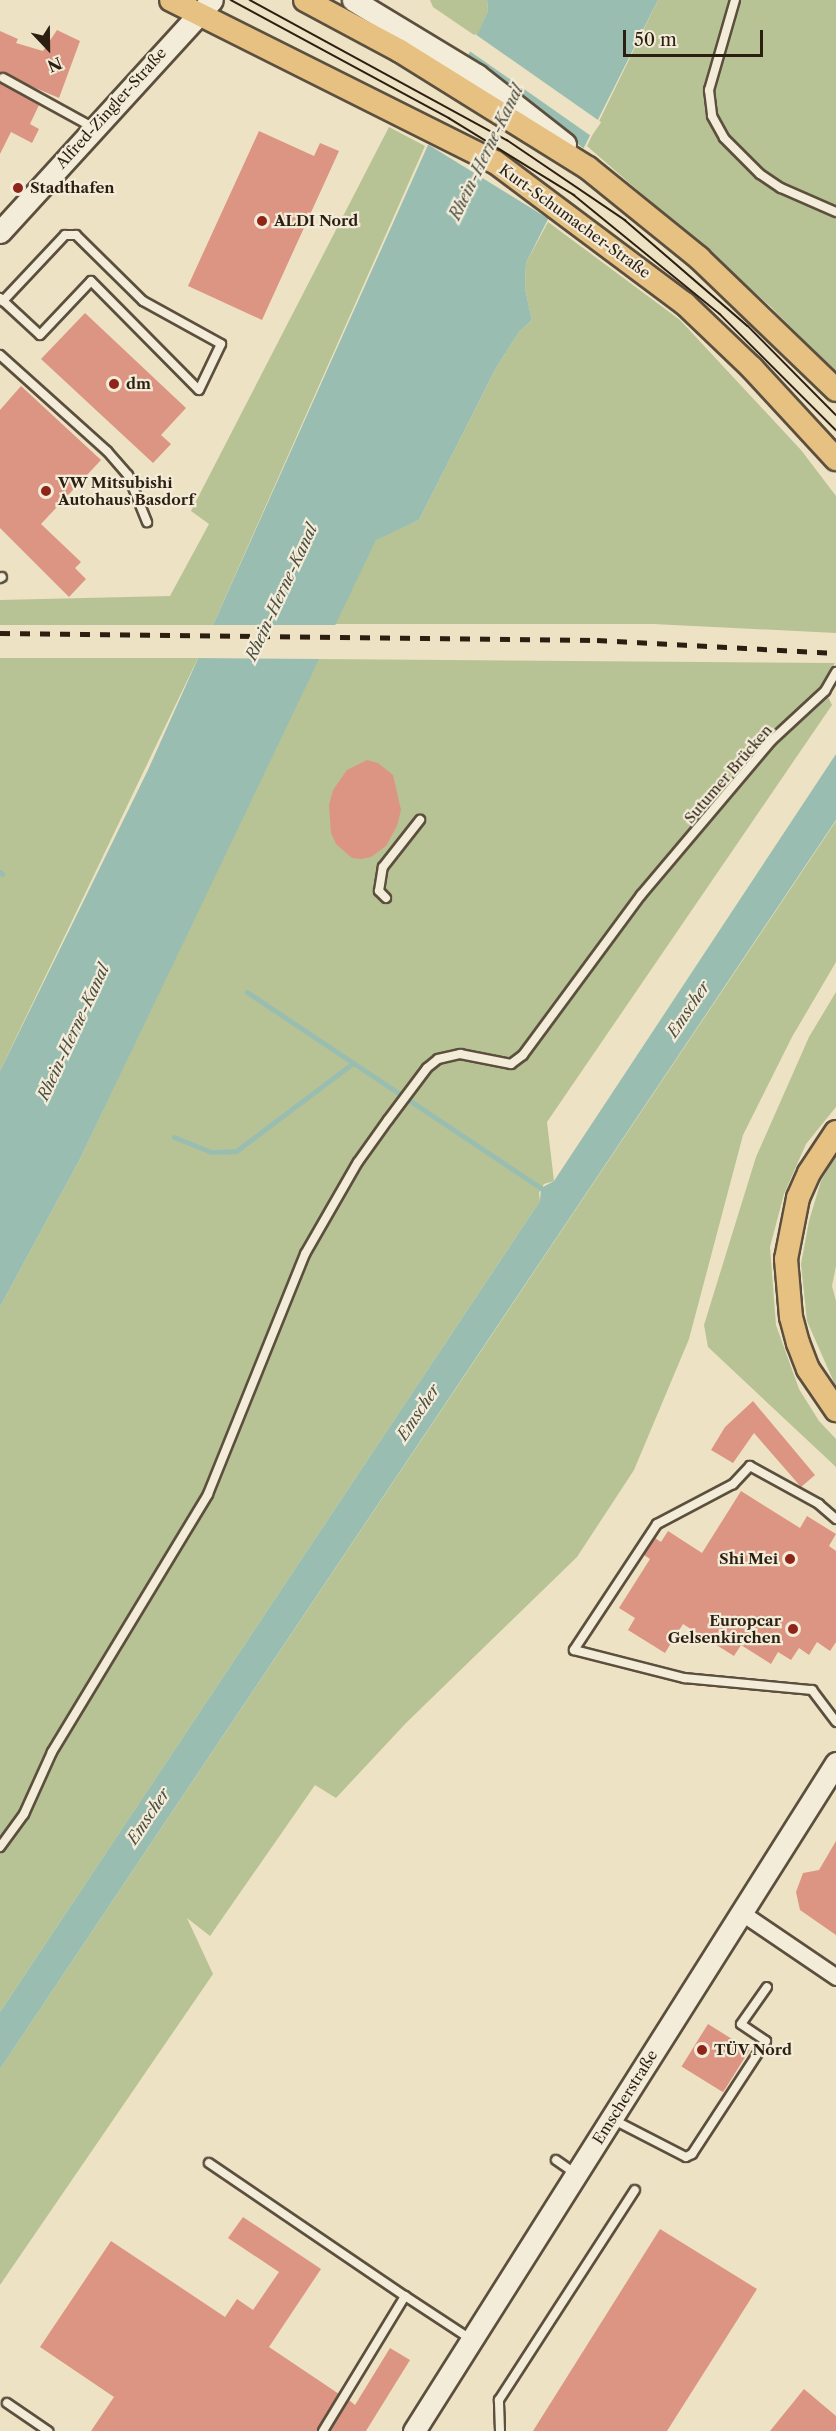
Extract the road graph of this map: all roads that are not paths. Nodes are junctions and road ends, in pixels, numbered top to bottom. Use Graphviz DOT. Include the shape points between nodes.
graph roads {
  1 [pos="171,0"];
  2 [pos="305,0"];
  3 [pos="353,0"];
  4 [pos="735,0"];
  5 [pos="205,6"];
  6 [pos="442,64"];
  7 [pos="3,78"];
  8 [pos="92,127"];
  9 [pos="836,212"];
  10 [pos="0,232"];
  11 [pos="1,299"];
  12 [pos="0,355"];
  13 [pos="836,390"];
  14 [pos="836,459"];
  15 [pos="147,522"];
  16 [pos="836,672"];
  17 [pos="420,820"];
  18 [pos="386,898"];
  19 [pos="836,1132"];
  20 [pos="836,1410"];
  21 [pos="836,1519"];
  22 [pos="836,1722"];
  23 [pos="836,1763"];
  24 [pos="0,1847"];
  25 [pos="741,1913"];
  26 [pos="836,1977"];
  27 [pos="767,1987"];
  28 [pos="612,2119"];
  29 [pos="556,2160"];
  30 [pos="210,2163"];
  31 [pos="577,2175"];
  32 [pos="635,2190"];
  33 [pos="405,2296"];
  34 [pos="473,2340"];
  35 [pos="7,2403"];
  36 [pos="48,2431"];
  37 [pos="323,2431"];
  38 [pos="414,2431"];
  39 [pos="500,2431"];
  1 -- 5 [label="main road, Kurt-Schumacher-Straße"];
  2 -- 6 [label="main road"];
  3 -- 6 [label="street"];
  4 -- 9 [label="lane" via="709,90 712,116 724,138 760,174 781,188"];
  5 -- 8 [label="street, Alfred-Zingler-Straße"];
  5 -- 14 [label="main road, Kurt-Schumacher-Straße" via="495,162 566,212 686,304"];
  6 -- 13 [label="main road" via="588,168 699,258"];
  7 -- 8 [label="lane"];
  8 -- 10 [label="street, Alfred-Zingler-Straße"];
  11 -- 11 [label="lane" via="65,235 76,235 143,301 221,344 199,390 91,281 40,335"];
  12 -- 15 [label="lane" via="121,467"];
  16 -- 24 [label="lane, Sutumer Brücken" via="825,691 771,741 641,895 523,1055 511,1064 460,1054 438,1059 417,1080 358,1162 305,1254 208,1494 52,1752 24,1815"];
  17 -- 18 [label="lane" via="383,867 379,891"];
  19 -- 20 [label="main road" via="808,1173 798,1198 786,1259 791,1317 798,1343 808,1369"];
  21 -- 22 [label="lane" via="819,1504 750,1466 733,1484 657,1524 574,1650 684,1678 812,1690"];
  23 -- 25 [label="street, Emscherstraße"];
  25 -- 26 [label="street"];
  25 -- 28 [label="street, Emscherstraße"];
  27 -- 28 [label="lane" via="741,2024 766,2041 692,2154 686,2157"];
  28 -- 31 [label="street, Emscherstraße"];
  29 -- 31 [label="lane"];
  30 -- 33 [label="lane"];
  31 -- 34 [label="street, Emscherstraße"];
  32 -- 39 [label="lane" via="499,2400"];
  33 -- 34 [label="lane"];
  33 -- 37 [label="lane"];
  34 -- 38 [label="street, Emscherstraße"];
  35 -- 36 [label="lane"];
}
